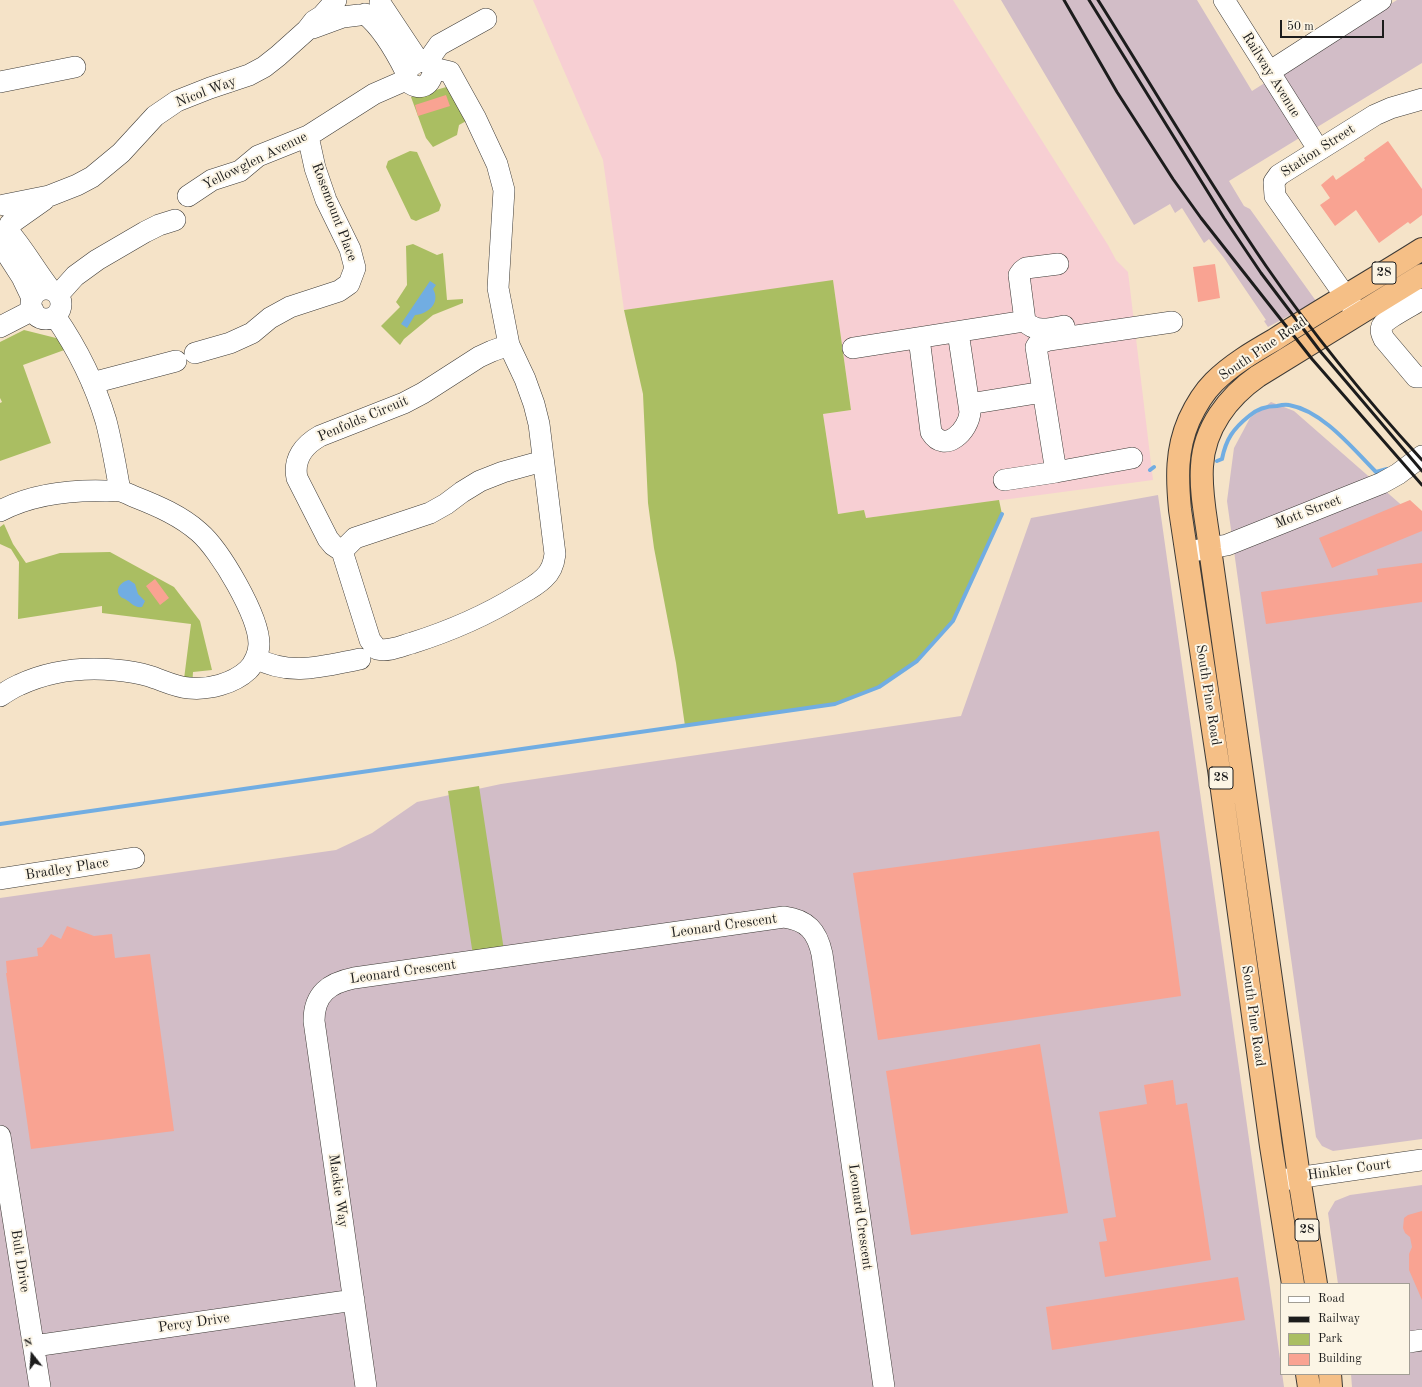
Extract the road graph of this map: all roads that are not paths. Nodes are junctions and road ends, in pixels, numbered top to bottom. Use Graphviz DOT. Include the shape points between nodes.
graph roads {
  1 [pos="336,0"];
  2 [pos="341,0"];
  3 [pos="1224,0"];
  4 [pos="1381,0"];
  5 [pos="371,8"];
  6 [pos="486,19"];
  7 [pos="307,30"];
  8 [pos="75,67"];
  9 [pos="418,69"];
  10 [pos="1269,72"];
  11 [pos="0,82"];
  12 [pos="1422,99"];
  13 [pos="308,136"];
  14 [pos="1318,149"];
  15 [pos="188,196"];
  16 [pos="175,220"];
  17 [pos="4,224"];
  18 [pos="1422,249"];
  19 [pos="1058,264"];
  20 [pos="1422,275"];
  21 [pos="1346,296"];
  22 [pos="43,298"];
  23 [pos="1422,299"];
  24 [pos="1358,314"];
  25 [pos="1171,316"];
  26 [pos="0,327"];
  27 [pos="1034,331"];
  28 [pos="958,332"];
  29 [pos="919,338"];
  30 [pos="509,345"];
  31 [pos="853,348"];
  32 [pos="195,353"];
  33 [pos="176,361"];
  34 [pos="1422,377"];
  35 [pos="92,383"];
  36 [pos="1043,392"];
  37 [pos="969,404"];
  38 [pos="1422,456"];
  39 [pos="1132,458"];
  40 [pos="543,461"];
  41 [pos="1056,472"];
  42 [pos="1004,480"];
  43 [pos="120,491"];
  44 [pos="0,512"];
  45 [pos="1210,549"];
  46 [pos="342,551"];
  47 [pos="1187,552"];
  48 [pos="256,658"];
  49 [pos="360,659"];
  50 [pos="0,696"];
  51 [pos="134,858"];
  52 [pos="0,879"];
  53 [pos="321,995"];
  54 [pos="0,1136"];
  55 [pos="1422,1160"];
  56 [pos="1299,1177"];
  57 [pos="1276,1181"];
  58 [pos="1293,1283"];
  59 [pos="1316,1283"];
  60 [pos="354,1300"];
  61 [pos="1422,1340"];
  62 [pos="1410,1342"];
  63 [pos="34,1346"];
  64 [pos="1307,1375"];
  65 [pos="1330,1375"];
  66 [pos="40,1387"];
  67 [pos="366,1387"];
  68 [pos="881,1387"];
  69 [pos="1309,1387"];
  70 [pos="1331,1387"];
  1 -- 7 [label="street, Nicol Way"];
  2 -- 5 [label="street" via="348,10"];
  3 -- 10 [label="street, Railway Avenue"];
  4 -- 10 [label="street"];
  5 -- 7 [label="street, Nicol Way"];
  5 -- 9 [label="street"];
  6 -- 9 [label="street" via="439,45"];
  7 -- 17 [label="street, Nicol Way" via="264,67 177,101 155,116 106,167 77,185 49,196"];
  8 -- 11 [label="street"];
  9 -- 13 [label="street, Yellowglen Avenue"];
  9 -- 30 [label="street" via="450,72 497,164 504,190 498,288"];
  10 -- 14 [label="street, Railway Avenue"];
  12 -- 14 [label="street, Station Street" via="1375,115"];
  13 -- 15 [label="street, Yellowglen Avenue" via="258,156 240,171 212,180"];
  13 -- 32 [label="street, Rosemount Place" via="326,200 350,249 355,268 349,284 339,291 290,307 270,318 252,334"];
  14 -- 21 [label="street, Station Street" via="1279,175 1274,182 1275,196"];
  16 -- 22 [label="street" via="145,232 97,260"];
  17 -- 22 [label="street, Nicol Way" via="20,245 28,273"];
  18 -- 21 [label="highway, South Pine Road / 28"];
  19 -- 27 [label="street" via="1026,268 1018,275"];
  20 -- 24 [label="highway, South Pine Road / 28"];
  21 -- 24 [label="street, Station Street"];
  21 -- 47 [label="highway, South Pine Road / 28" via="1228,370 1214,383 1197,406 1185,431 1178,461 1177,483"];
  22 -- 26 [label="street"];
  22 -- 35 [label="street" via="40,317 55,316 79,355"];
  23 -- 34 [label="street" via="1386,320 1382,326 1382,333 1384,339 1416,377"];
  24 -- 45 [label="highway, South Pine Road / 28" via="1258,376 1237,393 1221,412 1208,437 1202,465 1201,480"];
  25 -- 27 [label="street" via="1049,340"];
  27 -- 28 [label="street"];
  27 -- 36 [label="street"];
  28 -- 29 [label="street"];
  28 -- 37 [label="street"];
  29 -- 31 [label="street"];
  29 -- 37 [label="street" via="931,432 934,437 942,441 956,437 970,418"];
  30 -- 40 [label="street" via="534,404"];
  30 -- 46 [label="street, Penfolds Circuit" via="479,357 404,403 320,436 303,449 297,465 297,478 328,539"];
  33 -- 35 [label="street"];
  35 -- 43 [label="street" via="105,420"];
  36 -- 37 [label="street"];
  36 -- 41 [label="street"];
  38 -- 45 [label="street, Mott Street" via="1382,483 1227,545"];
  39 -- 41 [label="street"];
  40 -- 46 [label="street" via="480,481 430,513 355,538"];
  40 -- 46 [label="street" via="555,562 538,584 474,620 441,634 388,650 377,649 370,640"];
  41 -- 42 [label="street"];
  43 -- 44 [label="street" via="48,496 28,500"];
  43 -- 48 [label="street" via="189,523 211,545 246,601 257,630 259,646"];
  45 -- 47 [label="street, Mott Street"];
  45 -- 56 [label="highway, South Pine Road / 28"];
  47 -- 57 [label="highway, South Pine Road / 28"];
  48 -- 49 [label="street" via="278,667 296,669"];
  48 -- 50 [label="street" via="248,670 236,678 208,688 188,688 149,676 115,670 79,670 48,674 19,685"];
  51 -- 52 [label="street, Bradley Place"];
  53 -- 60 [label="street, Mackie Way" via="315,1008 314,1021"];
  53 -- 68 [label="street, Leonard Crescent" via="332,985 354,978 778,918 794,919 808,926 817,936 822,954"];
  54 -- 63 [label="street, Bult Drive"];
  55 -- 56 [label="street, Hinkler Court"];
  56 -- 57 [label="street, Hinkler Court"];
  56 -- 59 [label="highway, South Pine Road / 28"];
  57 -- 58 [label="highway, South Pine Road / 28"];
  60 -- 63 [label="street, Percy Drive"];
  60 -- 67 [label="street, Mackie Way"];
  61 -- 62 [label="street"];
  63 -- 66 [label="street, Bult Drive"];
  64 -- 69 [label="highway"];
  65 -- 70 [label="highway"];
}
